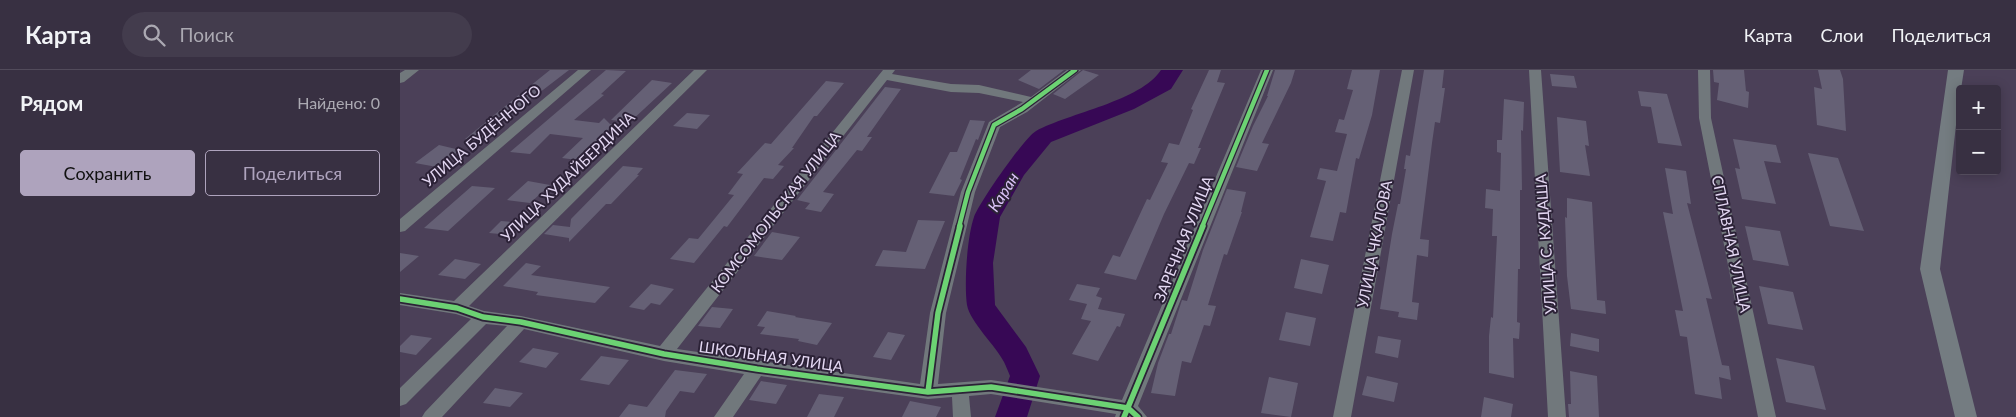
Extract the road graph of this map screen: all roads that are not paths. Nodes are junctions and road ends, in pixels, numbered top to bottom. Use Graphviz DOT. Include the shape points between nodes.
graph roads {
  1 [pos="414,70"];
  2 [pos="585,70"];
  3 [pos="701,70"];
  4 [pos="1076,70"];
  5 [pos="1267,70"];
  6 [pos="1408,70"];
  7 [pos="1535,70"];
  8 [pos="1704,70"];
  9 [pos="1956,70"];
  10 [pos="886,73"];
  11 [pos="400,79"];
  12 [pos="1033,101"];
  13 [pos="400,227"];
  14 [pos="400,299"];
  15 [pos="457,308"];
  16 [pos="483,317"];
  17 [pos="521,322"];
  18 [pos="664,354"];
  19 [pos="757,369"];
  20 [pos="960,391"];
  21 [pos="928,392"];
  22 [pos="400,399"];
  23 [pos="1130,414"];
  24 [pos="431,417"];
  25 [pos="723,417"];
  26 [pos="962,417"];
  27 [pos="1342,417"];
  28 [pos="1557,417"];
  29 [pos="1767,417"];
  30 [pos="1966,417"];
  1 -- 11 [label="street"];
  2 -- 13 [label="street, УЛИЦА БУДЁННОГО"];
  3 -- 15 [label="street, УЛИЦА ХУДАЙБЕРДИНА"];
  4 -- 12 [label="street"];
  5 -- 23 [label="street, ЗАРЕЧНАЯ УЛИЦА"];
  6 -- 27 [label="street, УЛИЦА ЧКАЛОВА"];
  7 -- 28 [label="street, УЛИЦА С. КУДАША"];
  8 -- 29 [label="street, СПЛАВНАЯ УЛИЦА" via="1705,118"];
  9 -- 30 [label="main road" via="1930,269"];
  10 -- 12 [label="street" via="951,88 979,89"];
  10 -- 18 [label="street, КОМСОМОЛЬСКАЯ УЛИЦА"];
  12 -- 21 [label="street" via="994,126 968,192 938,313"];
  14 -- 15 [label="street, ШКОЛЬНАЯ УЛИЦА"];
  15 -- 16 [label="street, ШКОЛЬНАЯ УЛИЦА"];
  16 -- 17 [label="street, ШКОЛЬНАЯ УЛИЦА"];
  16 -- 22 [label="street"];
  17 -- 18 [label="street, ШКОЛЬНАЯ УЛИЦА"];
  17 -- 24 [label="street"];
  18 -- 19 [label="street, ШКОЛЬНАЯ УЛИЦА"];
  19 -- 21 [label="street, ШКОЛЬНАЯ УЛИЦА"];
  19 -- 25 [label="street"];
  20 -- 21 [label="street, ШКОЛЬНАЯ УЛИЦА"];
  20 -- 23 [label="street, ШКОЛЬНАЯ УЛИЦА" via="991,387"];
  20 -- 26 [label="street"];
}
